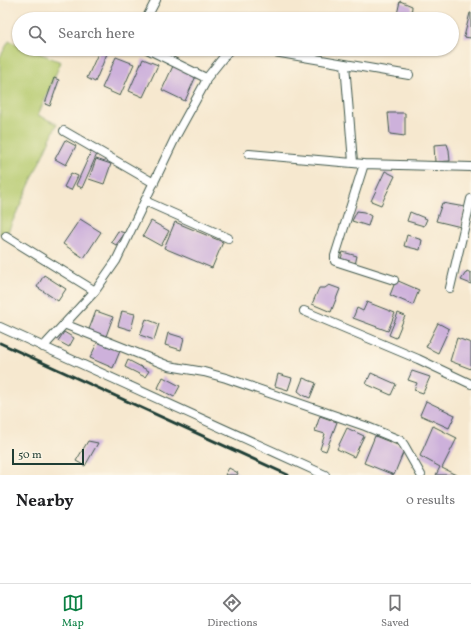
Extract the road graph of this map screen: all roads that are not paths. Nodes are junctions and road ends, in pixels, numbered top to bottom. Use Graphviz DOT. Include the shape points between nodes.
graph roads {
  1 [pos="156,0"];
  2 [pos="150,12"];
  3 [pos="161,56"];
  4 [pos="223,56"];
  5 [pos="298,56"];
  6 [pos="345,64"];
  7 [pos="409,75"];
  8 [pos="206,79"];
  9 [pos="64,131"];
  10 [pos="249,154"];
  11 [pos="353,162"];
  12 [pos="364,164"];
  13 [pos="471,167"];
  14 [pos="154,183"];
  15 [pos="471,199"];
  16 [pos="145,201"];
  17 [pos="6,236"];
  18 [pos="228,238"];
  19 [pos="394,280"];
  20 [pos="450,288"];
  21 [pos="95,291"];
  22 [pos="304,311"];
  23 [pos="64,324"];
  24 [pos="0,327"];
  25 [pos="43,347"];
  26 [pos="471,384"];
  27 [pos="325,475"];
  28 [pos="421,475"];
  1 -- 2 [label="street"];
  3 -- 8 [label="street"];
  4 -- 8 [label="street"];
  5 -- 6 [label="street"];
  6 -- 7 [label="street"];
  6 -- 11 [label="street"];
  8 -- 14 [label="street"];
  9 -- 14 [label="street"];
  10 -- 11 [label="street"];
  11 -- 12 [label="street"];
  12 -- 13 [label="street"];
  12 -- 19 [label="street" via="335,256 336,261"];
  14 -- 16 [label="street"];
  15 -- 20 [label="street"];
  16 -- 18 [label="street"];
  16 -- 21 [label="street" via="116,261"];
  17 -- 21 [label="street"];
  21 -- 23 [label="street"];
  22 -- 26 [label="street"];
  23 -- 25 [label="street"];
  23 -- 28 [label="street" via="169,366 226,378 397,439 404,445"];
  24 -- 25 [label="street"];
  25 -- 27 [label="street"];
}
